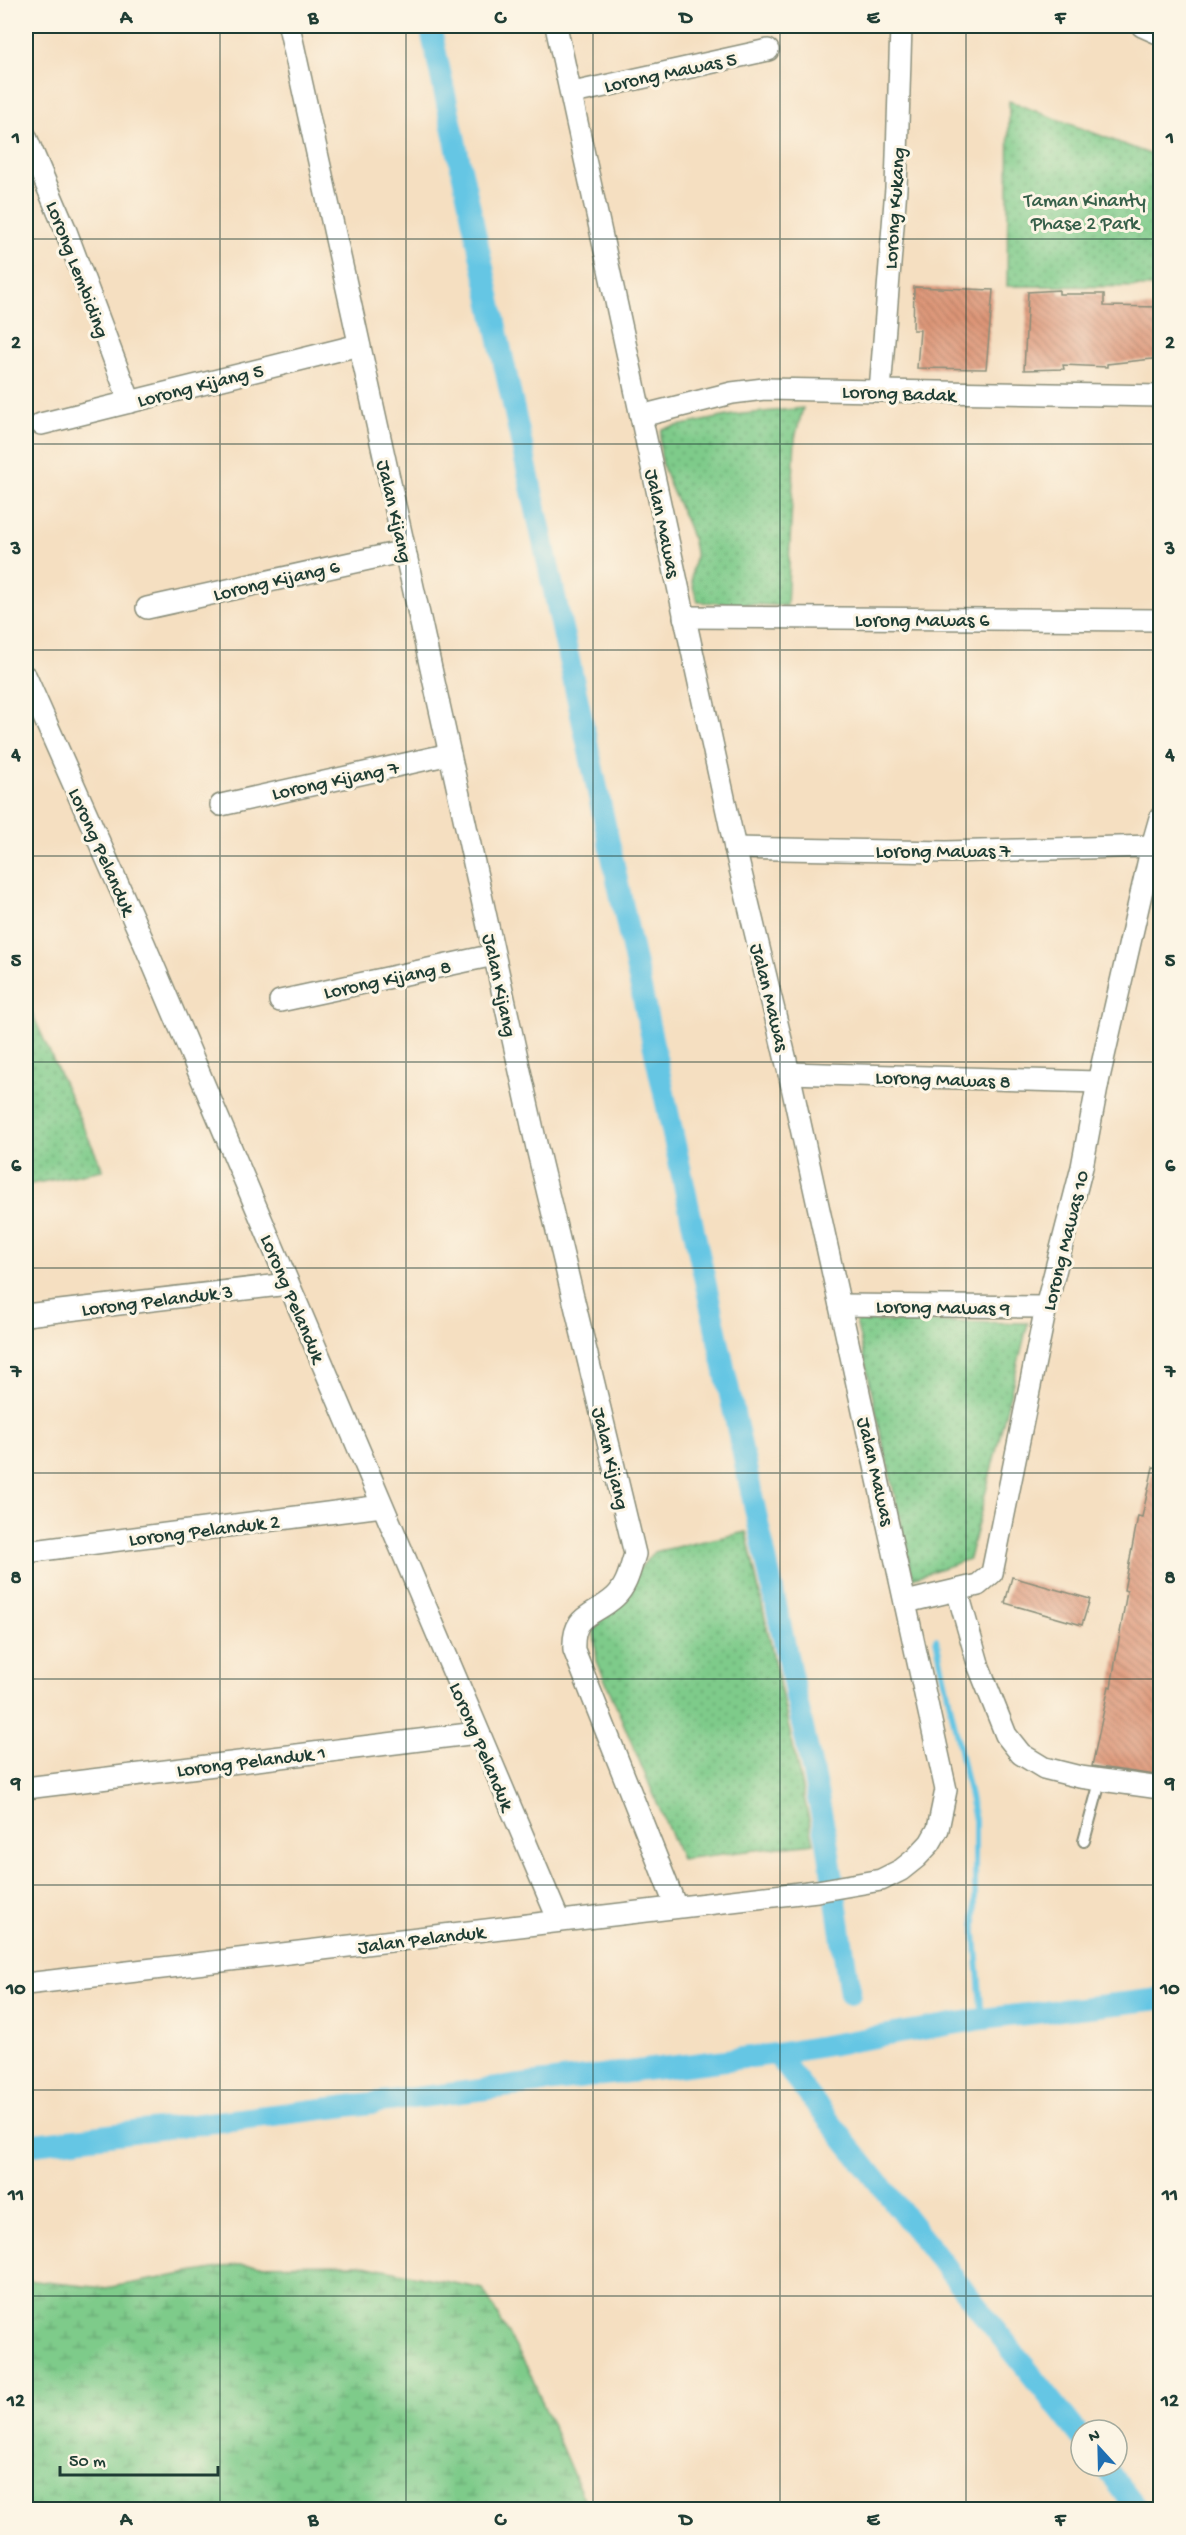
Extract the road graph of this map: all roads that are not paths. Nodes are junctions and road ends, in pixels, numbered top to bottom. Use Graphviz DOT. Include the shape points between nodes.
graph roads {
  1 [pos="289,26"];
  2 [pos="556,26"];
  3 [pos="901,26"];
  4 [pos="1142,26"];
  5 [pos="1161,34"];
  6 [pos="768,50"];
  7 [pos="573,93"];
  8 [pos="26,137"];
  9 [pos="359,345"];
  10 [pos="880,391"];
  11 [pos="1161,396"];
  12 [pos="130,402"];
  13 [pos="641,416"];
  14 [pos="41,424"];
  15 [pos="405,551"];
  16 [pos="147,608"];
  17 [pos="684,617"];
  18 [pos="1161,620"];
  19 [pos="26,677"];
  20 [pos="450,754"];
  21 [pos="221,805"];
  22 [pos="1161,818"];
  23 [pos="1152,846"];
  24 [pos="735,848"];
  25 [pos="494,955"];
  26 [pos="280,1001"];
  27 [pos="789,1073"];
  28 [pos="1098,1082"];
  29 [pos="288,1284"];
  30 [pos="840,1305"];
  31 [pos="1046,1307"];
  32 [pos="26,1315"];
  33 [pos="382,1506"];
  34 [pos="26,1552"];
  35 [pos="957,1590"];
  36 [pos="906,1602"];
  37 [pos="477,1733"];
  38 [pos="1100,1782"];
  39 [pos="26,1788"];
  40 [pos="1161,1788"];
  41 [pos="1084,1841"];
  42 [pos="817,1891"];
  43 [pos="676,1907"];
  44 [pos="559,1922"];
  45 [pos="26,1984"];
  1 -- 9 [label="street, Jalan Kijang"];
  2 -- 7 [label="street, Jalan Mawas"];
  3 -- 10 [label="street, Lorong Kukang" via="896,188"];
  4 -- 5 [label="street"];
  6 -- 7 [label="street, Lorong Mawas 5"];
  7 -- 13 [label="street, Jalan Mawas"];
  8 -- 12 [label="street, Lorong Lembiding"];
  9 -- 12 [label="street, Lorong Kijang 5"];
  9 -- 15 [label="street, Jalan Kijang"];
  10 -- 11 [label="street, Lorong Badak"];
  10 -- 13 [label="street, Lorong Badak" via="764,389"];
  12 -- 14 [label="street, Lorong Kijang 5"];
  13 -- 17 [label="street, Jalan Mawas"];
  15 -- 16 [label="street, Lorong Kijang 6"];
  15 -- 20 [label="street, Jalan Kijang"];
  17 -- 18 [label="street, Lorong Mawas 6"];
  17 -- 24 [label="street, Jalan Mawas"];
  19 -- 29 [label="street, Lorong Pelanduk"];
  20 -- 21 [label="street, Lorong Kijang 7"];
  20 -- 25 [label="street, Jalan Kijang"];
  22 -- 23 [label="street, Lorong Mawas 10"];
  23 -- 24 [label="street, Lorong Mawas 7" via="946,852"];
  23 -- 28 [label="street, Lorong Mawas 10"];
  24 -- 27 [label="street, Jalan Mawas"];
  25 -- 26 [label="street, Lorong Kijang 8"];
  25 -- 43 [label="street, Jalan Kijang" via="635,1554 627,1581 614,1598 589,1613 575,1628 574,1650"];
  27 -- 28 [label="street, Lorong Mawas 8"];
  27 -- 30 [label="street, Jalan Mawas"];
  28 -- 31 [label="street, Lorong Mawas 10" via="1082,1167"];
  29 -- 32 [label="street, Lorong Pelanduk 3"];
  29 -- 33 [label="street, Lorong Pelanduk"];
  30 -- 31 [label="street, Lorong Mawas 9"];
  30 -- 36 [label="street, Jalan Mawas"];
  31 -- 35 [label="street, Lorong Mawas 10" via="992,1573 978,1585"];
  33 -- 34 [label="street, Lorong Pelanduk 2"];
  33 -- 37 [label="street, Lorong Pelanduk"];
  35 -- 36 [label="street, Lorong Mawas 10"];
  35 -- 38 [label="street" via="979,1668 1006,1735 1021,1754 1044,1768"];
  36 -- 42 [label="street, Jalan Mawas" via="946,1790 938,1829 930,1843 901,1870 881,1880"];
  37 -- 39 [label="street, Lorong Pelanduk 1"];
  37 -- 44 [label="street, Lorong Pelanduk"];
  38 -- 40 [label="street"];
  38 -- 41 [label="lane"];
  42 -- 43 [label="street, Jalan Pelanduk"];
  43 -- 44 [label="street, Jalan Pelanduk"];
  44 -- 45 [label="street, Jalan Pelanduk"];
}
